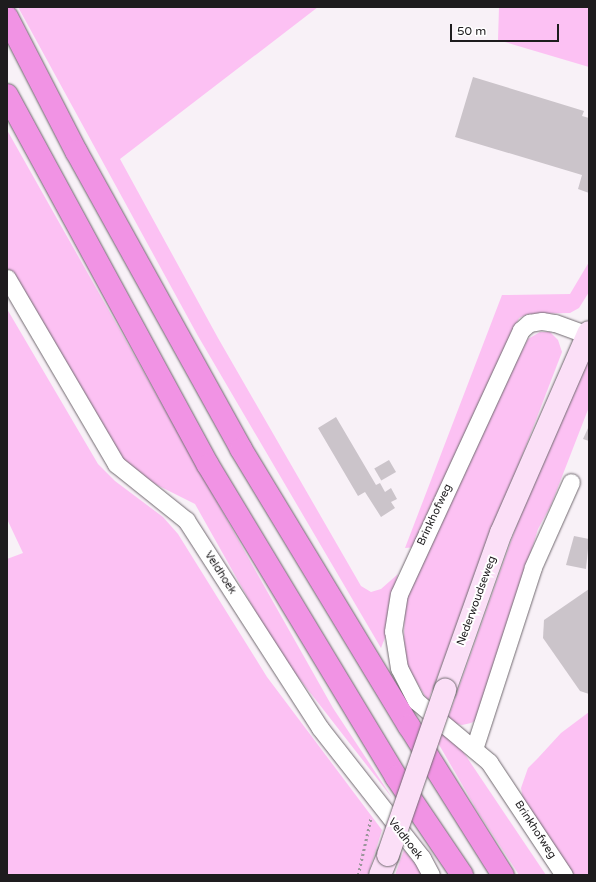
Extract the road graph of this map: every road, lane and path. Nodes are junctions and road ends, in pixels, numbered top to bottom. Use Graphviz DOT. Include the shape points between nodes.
graph roads {
  1 [pos="7,17"];
  2 [pos="7,95"];
  3 [pos="7,278"];
  4 [pos="588,334"];
  5 [pos="571,482"];
  6 [pos="474,750"];
  7 [pos="374,800"];
  8 [pos="384,865"];
  9 [pos="358,875"];
  10 [pos="431,875"];
  11 [pos="462,875"];
  12 [pos="503,875"];
  13 [pos="564,875"];
  1 -- 12 [label="highway" via="76,151 241,449 409,726"];
  2 -- 11 [label="highway" via="208,465 396,777"];
  3 -- 7 [label="street, Veldhoek" via="116,464 186,520 320,728"];
  4 -- 6 [label="street, Brinkhofweg" via="542,321 530,323 521,330 404,583 394,610 398,668 407,685 425,711"];
  4 -- 8 [label="street, Nederwoudseweg, bridge" via="501,533"];
  5 -- 6 [label="street" via="533,567"];
  6 -- 13 [label="street, Brinkhofweg" via="489,762"];
  7 -- 9 [label="path"];
  7 -- 10 [label="street, Veldhoek" via="407,839"];
}
